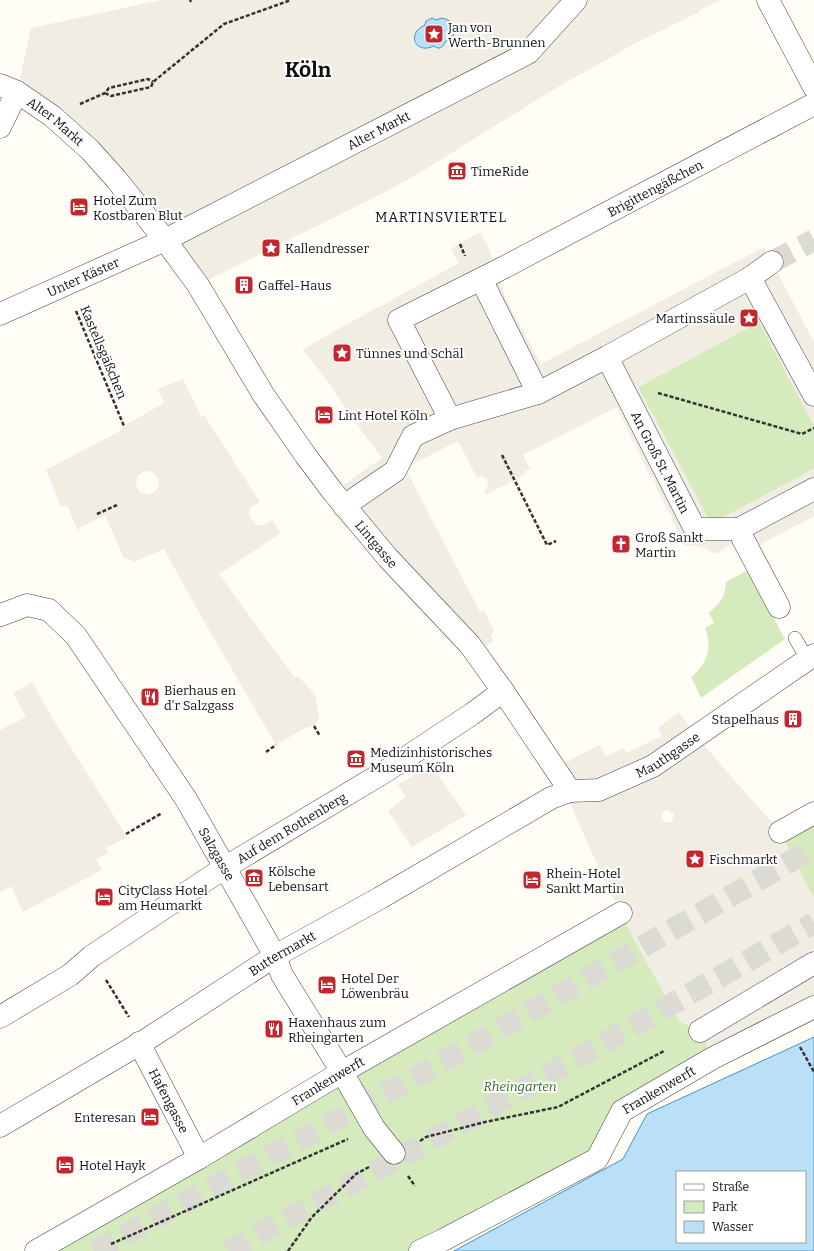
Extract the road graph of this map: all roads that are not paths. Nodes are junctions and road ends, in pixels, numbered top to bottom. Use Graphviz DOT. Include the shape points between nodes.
graph roads {
  1 [pos="576,0"];
  2 [pos="768,0"];
  3 [pos="814,87"];
  4 [pos="9,88"];
  5 [pos="814,104"];
  6 [pos="0,127"];
  7 [pos="165,240"];
  8 [pos="772,262"];
  9 [pos="489,275"];
  10 [pos="750,278"];
  11 [pos="198,285"];
  12 [pos="0,314"];
  13 [pos="607,357"];
  14 [pos="538,393"];
  15 [pos="814,395"];
  16 [pos="450,420"];
  17 [pos="814,489"];
  18 [pos="344,506"];
  19 [pos="741,534"];
  20 [pos="779,608"];
  21 [pos="0,615"];
  22 [pos="795,638"];
  23 [pos="810,657"];
  24 [pos="503,691"];
  25 [pos="570,791"];
  26 [pos="814,813"];
  27 [pos="780,832"];
  28 [pos="224,868"];
  29 [pos="621,913"];
  30 [pos="275,956"];
  31 [pos="814,964"];
  32 [pos="814,1007"];
  33 [pos="0,1017"];
  34 [pos="700,1032"];
  35 [pos="139,1043"];
  36 [pos="342,1072"];
  37 [pos="0,1126"];
  38 [pos="394,1153"];
  39 [pos="199,1158"];
  40 [pos="36,1251"];
  41 [pos="420,1251"];
  1 -- 7 [label="street, Alter Markt" via="528,53"];
  2 -- 3 [label="street"];
  4 -- 6 [label="street"];
  4 -- 7 [label="street, Alter Markt" via="52,116 90,150"];
  5 -- 9 [label="street, Brigittengäßchen"];
  7 -- 11 [label="street, Alter Markt"];
  7 -- 12 [label="street, Unter Käster"];
  8 -- 10 [label="street"];
  9 -- 14 [label="street"];
  9 -- 16 [label="street" via="399,320"];
  10 -- 13 [label="street"];
  10 -- 15 [label="street"];
  11 -- 18 [label="street, Lintgasse" via="263,394"];
  13 -- 14 [label="street"];
  13 -- 19 [label="street, An Groß St. Martin" via="695,528"];
  14 -- 16 [label="street"];
  16 -- 18 [label="street" via="413,436 395,471"];
  17 -- 19 [label="street"];
  18 -- 24 [label="street, Lintgasse" via="388,558 470,645"];
  19 -- 20 [label="street"];
  21 -- 28 [label="street, Salzgasse" via="27,605 49,610 76,636 186,799"];
  22 -- 23 [label="lane"];
  23 -- 25 [label="street, Mauthgasse" via="653,766 598,790"];
  24 -- 25 [label="street, Lintgasse"];
  24 -- 28 [label="street, Auf dem Rothenberg" via="386,770"];
  25 -- 30 [label="street, Buttermarkt" via="551,798"];
  26 -- 27 [label="street"];
  28 -- 30 [label="street, Salzgasse"];
  28 -- 33 [label="street, Auf dem Rothenberg" via="92,956 70,975"];
  29 -- 36 [label="street, Frankenwerft"];
  30 -- 35 [label="street, Buttermarkt"];
  30 -- 36 [label="street, Salzgasse" via="282,975"];
  31 -- 34 [label="street"];
  32 -- 41 [label="street, Frankenwerft" via="713,1058 622,1111 597,1159"];
  35 -- 37 [label="street, Buttermarkt"];
  35 -- 39 [label="street, Hafengasse"];
  36 -- 38 [label="street, Salzgasse" via="374,1128"];
  36 -- 39 [label="street, Frankenwerft"];
  39 -- 40 [label="street, Frankenwerft"];
}
